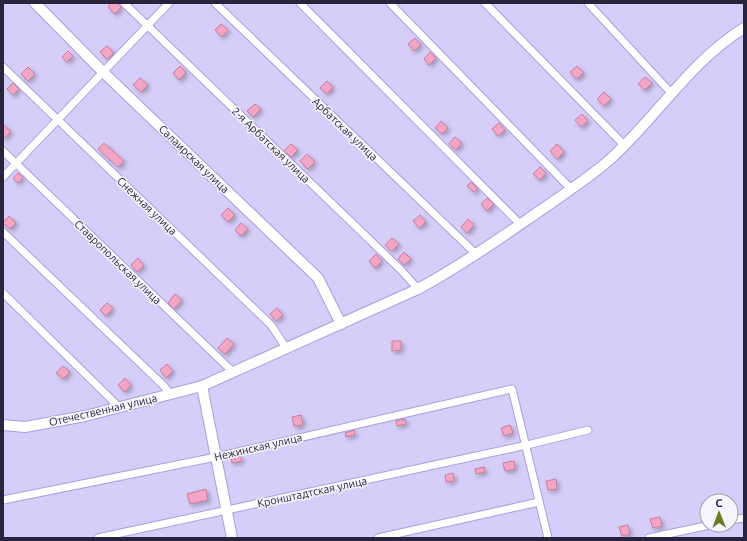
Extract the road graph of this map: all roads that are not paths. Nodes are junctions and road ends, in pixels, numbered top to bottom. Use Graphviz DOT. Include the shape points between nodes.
graph roads {
  1 [pos="34,3"];
  2 [pos="124,3"];
  3 [pos="169,3"];
  4 [pos="215,3"];
  5 [pos="300,3"];
  6 [pos="390,3"];
  7 [pos="485,3"];
  8 [pos="588,3"];
  9 [pos="147,26"];
  10 [pos="744,28"];
  11 [pos="3,67"];
  12 [pos="103,72"];
  13 [pos="672,94"];
  14 [pos="58,120"];
  15 [pos="624,144"];
  16 [pos="3,151"];
  17 [pos="15,164"];
  18 [pos="3,177"];
  19 [pos="571,189"];
  20 [pos="520,224"];
  21 [pos="3,232"];
  22 [pos="477,255"];
  23 [pos="418,289"];
  24 [pos="3,293"];
  25 [pos="341,324"];
  26 [pos="287,349"];
  27 [pos="233,372"];
  28 [pos="202,386"];
  29 [pos="171,395"];
  30 [pos="119,407"];
  31 [pos="3,425"];
  32 [pos="588,430"];
  33 [pos="526,446"];
  34 [pos="216,457"];
  35 [pos="3,500"];
  36 [pos="539,502"];
  37 [pos="226,510"];
  38 [pos="699,527"];
  39 [pos="98,538"];
  40 [pos="232,538"];
  41 [pos="378,538"];
  42 [pos="548,538"];
  43 [pos="649,538"];
  1 -- 12 [label="main road, Салаирская улица"];
  2 -- 9 [label="street, 2-я Арбатская улица"];
  3 -- 9 [label="street"];
  4 -- 22 [label="street, Арбатская улица"];
  5 -- 20 [label="street"];
  6 -- 19 [label="street"];
  7 -- 15 [label="street"];
  8 -- 13 [label="street"];
  9 -- 12 [label="street"];
  9 -- 23 [label="street, 2-я Арбатская улица"];
  10 -- 13 [label="main road, Отечественная улица" via="711,53"];
  11 -- 14 [label="street, Снежная улица"];
  12 -- 14 [label="street"];
  12 -- 25 [label="main road, Салаирская улица" via="318,278"];
  13 -- 15 [label="main road, Отечественная улица"];
  14 -- 17 [label="street"];
  14 -- 26 [label="street, Снежная улица" via="271,325"];
  15 -- 19 [label="main road, Отечественная улица" via="608,161"];
  16 -- 17 [label="street, Ставропольская улица"];
  17 -- 18 [label="street"];
  17 -- 27 [label="street, Ставропольская улица"];
  19 -- 20 [label="main road, Отечественная улица"];
  20 -- 22 [label="main road, Отечественная улица"];
  21 -- 29 [label="street"];
  22 -- 23 [label="main road, Отечественная улица"];
  23 -- 25 [label="main road, Отечественная улица"];
  24 -- 30 [label="street"];
  25 -- 26 [label="main road, Отечественная улица"];
  26 -- 27 [label="main road, Отечественная улица"];
  27 -- 28 [label="main road, Отечественная улица"];
  28 -- 29 [label="main road, Отечественная улица"];
  28 -- 34 [label="main road"];
  29 -- 30 [label="main road, Отечественная улица"];
  30 -- 31 [label="main road, Отечественная улица" via="25,428"];
  32 -- 33 [label="street, Кронштадтская улица"];
  33 -- 34 [label="street, Нежинская улица" via="512,388"];
  33 -- 36 [label="street"];
  33 -- 37 [label="street, Кронштадтская улица"];
  34 -- 35 [label="street, Нежинская улица"];
  34 -- 37 [label="main road"];
  36 -- 41 [label="street"];
  36 -- 42 [label="street"];
  37 -- 39 [label="street, Кронштадтская улица"];
  37 -- 40 [label="main road"];
  38 -- 43 [label="street"];
}
